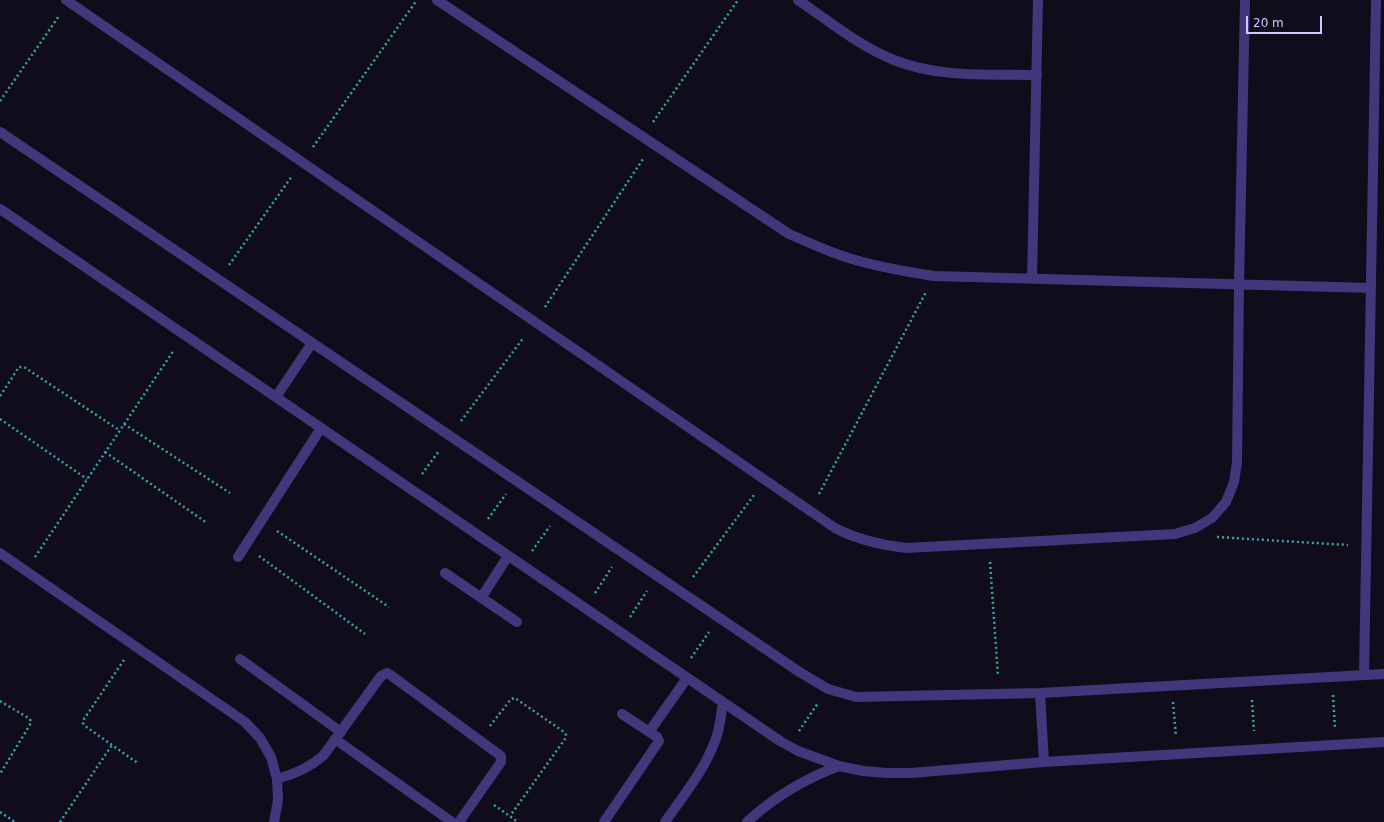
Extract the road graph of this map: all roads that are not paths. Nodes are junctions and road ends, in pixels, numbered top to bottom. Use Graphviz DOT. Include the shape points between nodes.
graph roads {
  1 [pos="437,0"];
  2 [pos="798,0"];
  3 [pos="1038,0"];
  4 [pos="1245,0"];
  5 [pos="1376,0"];
  6 [pos="68,1"];
  7 [pos="1037,75"];
  8 [pos="0,132"];
  9 [pos="0,209"];
  10 [pos="1032,279"];
  11 [pos="1239,285"];
  12 [pos="1371,288"];
  13 [pos="312,343"];
  14 [pos="276,397"];
  15 [pos="321,428"];
  16 [pos="0,553"];
  17 [pos="508,556"];
  18 [pos="238,557"];
  19 [pos="445,574"];
  20 [pos="481,598"];
  21 [pos="517,622"];
  22 [pos="240,659"];
  23 [pos="1384,674"];
  24 [pos="1364,675"];
  25 [pos="684,676"];
  26 [pos="1040,693"];
  27 [pos="723,702"];
  28 [pos="622,714"];
  29 [pos="649,732"];
  30 [pos="338,735"];
  31 [pos="1384,742"];
  32 [pos="1044,762"];
  33 [pos="839,766"];
  34 [pos="277,778"];
  35 [pos="274,822"];
  36 [pos="452,822"];
  37 [pos="459,822"];
  38 [pos="604,822"];
  39 [pos="665,822"];
  40 [pos="747,822"];
  1 -- 10 [label="street" via="789,234 851,259 907,272 934,276"];
  2 -- 7 [label="street" via="877,52 917,67 941,71"];
  3 -- 7 [label="street"];
  4 -- 11 [label="street"];
  5 -- 12 [label="street"];
  6 -- 11 [label="street" via="835,528 868,542 906,548 1175,534 1195,528 1212,518 1226,502 1234,482 1237,462"];
  7 -- 10 [label="street"];
  8 -- 13 [label="street"];
  9 -- 14 [label="street"];
  10 -- 11 [label="street"];
  11 -- 12 [label="street"];
  12 -- 24 [label="street"];
  13 -- 14 [label="street"];
  13 -- 26 [label="street" via="828,689 856,698"];
  14 -- 15 [label="street"];
  15 -- 17 [label="street"];
  15 -- 18 [label="street"];
  16 -- 34 [label="street" via="245,722 260,738 271,757"];
  17 -- 20 [label="street"];
  17 -- 25 [label="street"];
  19 -- 20 [label="street"];
  20 -- 21 [label="street"];
  22 -- 30 [label="street"];
  23 -- 24 [label="street"];
  24 -- 26 [label="street"];
  25 -- 27 [label="street"];
  25 -- 29 [label="street"];
  26 -- 32 [label="street"];
  27 -- 33 [label="street" via="789,746 818,760"];
  27 -- 39 [label="street" via="721,721 708,758"];
  28 -- 29 [label="street"];
  29 -- 38 [label="street" via="659,741"];
  30 -- 34 [label="street" via="313,765"];
  30 -- 36 [label="street"];
  30 -- 37 [label="street" via="381,676 386,673 392,675 500,754 501,762"];
  31 -- 32 [label="street"];
  32 -- 33 [label="street" via="911,773 871,772"];
  33 -- 40 [label="street" via="795,786 774,799"];
  34 -- 35 [label="street" via="278,800"];
}
